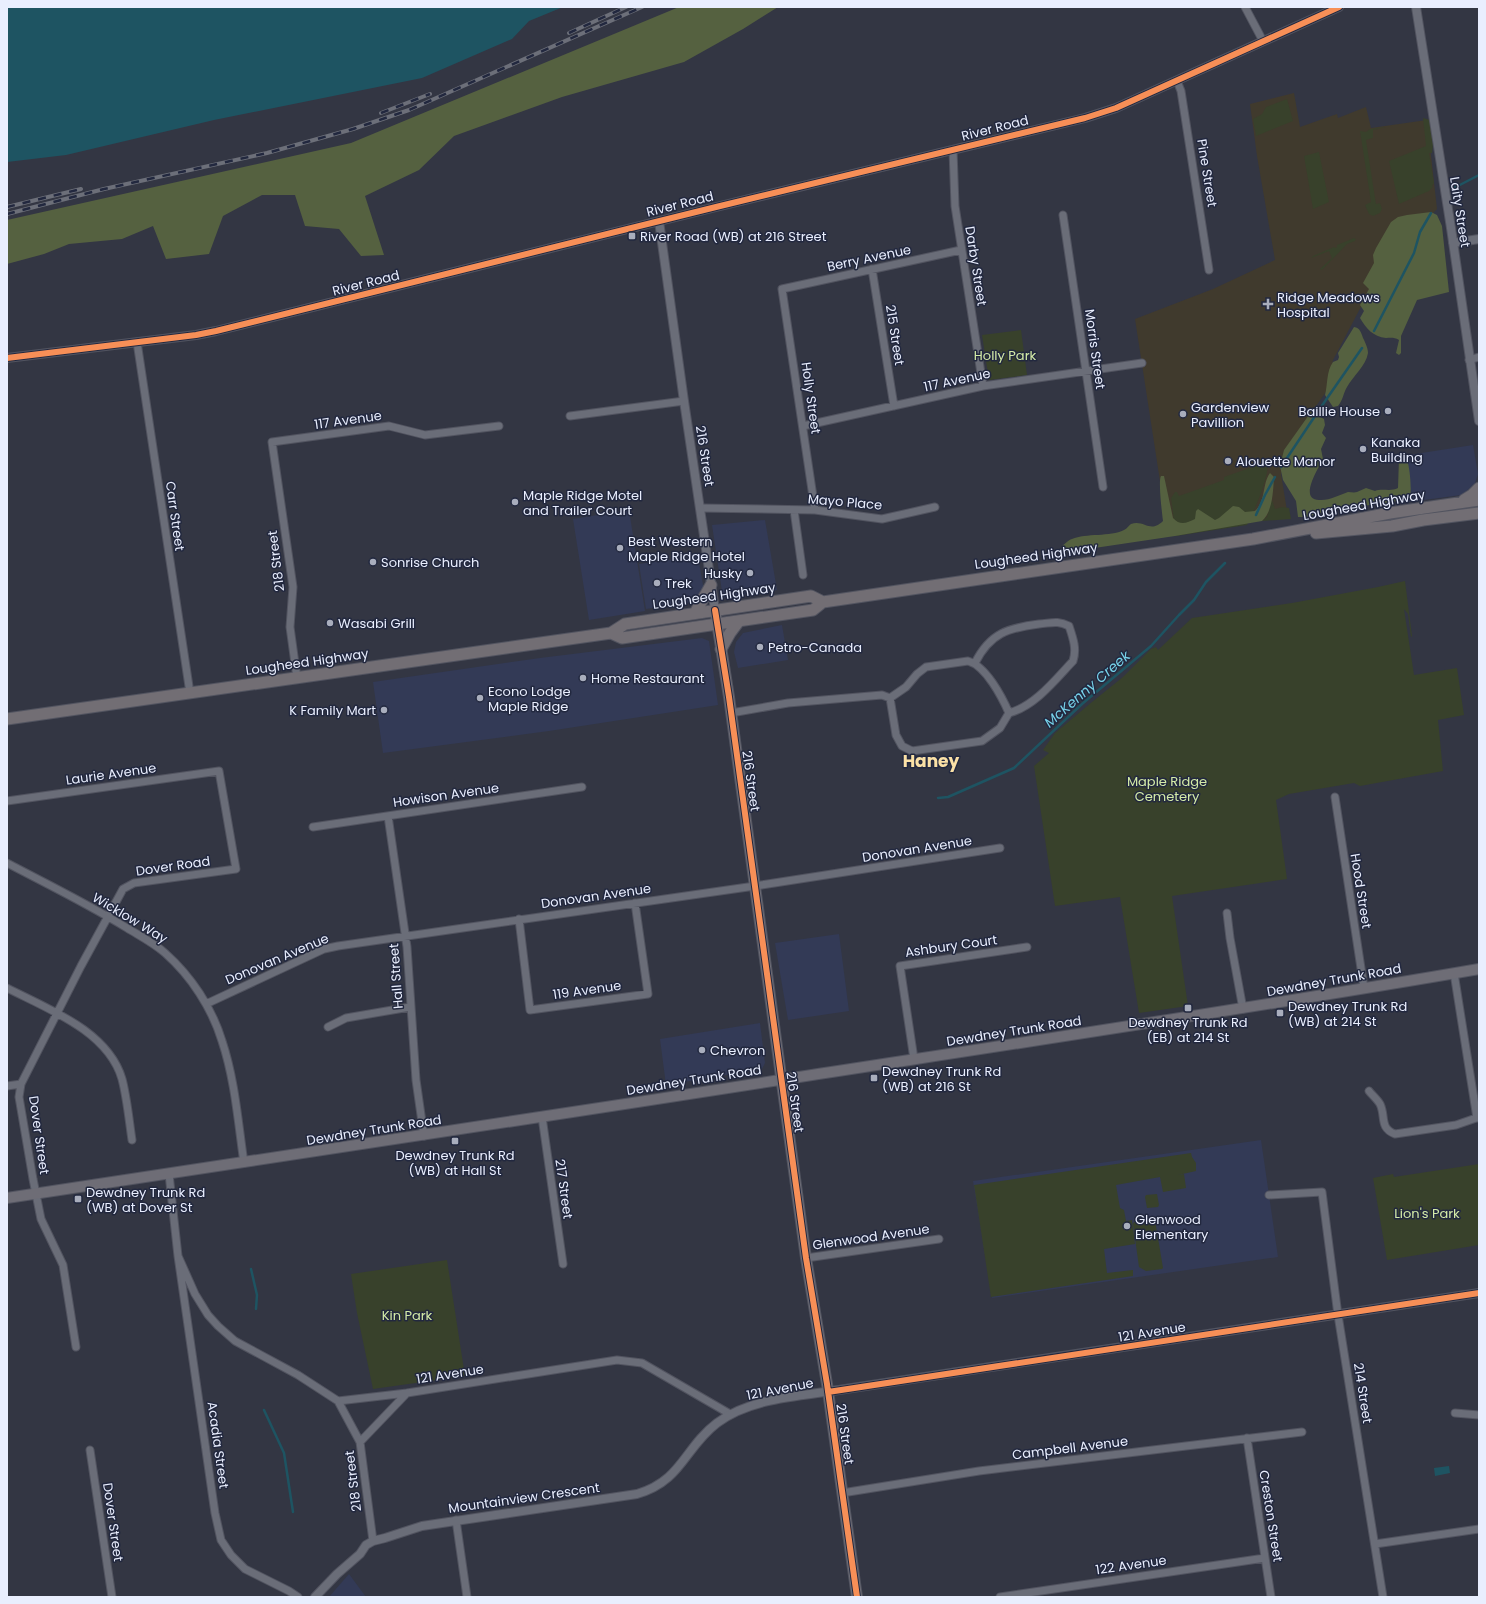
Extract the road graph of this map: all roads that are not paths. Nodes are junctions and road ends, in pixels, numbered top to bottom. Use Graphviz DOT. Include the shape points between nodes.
graph roads {
  1 [pos="1245,7"];
  2 [pos="1339,7"];
  3 [pos="1416,7"];
  4 [pos="1263,41"];
  5 [pos="1177,81"];
  6 [pos="953,150"];
  7 [pos="1063,215"];
  8 [pos="659,221"];
  9 [pos="1479,239"];
  10 [pos="1453,243"];
  11 [pos="962,250"];
  12 [pos="872,269"];
  13 [pos="1209,270"];
  14 [pos="782,289"];
  15 [pos="137,342"];
  16 [pos="1479,357"];
  17 [pos="7,358"];
  18 [pos="1469,360"];
  19 [pos="1142,363"];
  20 [pos="1086,371"];
  21 [pos="983,386"];
  22 [pos="684,401"];
  23 [pos="894,406"];
  24 [pos="570,416"];
  25 [pos="1479,421"];
  26 [pos="499,426"];
  27 [pos="803,426"];
  28 [pos="272,442"];
  29 [pos="1103,487"];
  30 [pos="1479,488"];
  31 [pos="1479,500"];
  32 [pos="1460,503"];
  33 [pos="935,507"];
  34 [pos="700,508"];
  35 [pos="794,510"];
  36 [pos="814,510"];
  37 [pos="1479,512"];
  38 [pos="1253,539"];
  39 [pos="803,575"];
  40 [pos="711,585"];
  41 [pos="823,602"];
  42 [pos="715,610"];
  43 [pos="695,613"];
  44 [pos="739,621"];
  45 [pos="717,625"];
  46 [pos="611,633"];
  47 [pos="721,649"];
  48 [pos="975,663"];
  49 [pos="297,678"];
  50 [pos="190,693"];
  51 [pos="890,698"];
  52 [pos="731,713"];
  53 [pos="1009,713"];
  54 [pos="7,719"];
  55 [pos="582,787"];
  56 [pos="1335,797"];
  57 [pos="7,801"];
  58 [pos="388,816"];
  59 [pos="313,827"];
  60 [pos="1000,848"];
  61 [pos="7,863"];
  62 [pos="236,869"];
  63 [pos="755,886"];
  64 [pos="635,903"];
  65 [pos="1227,912"];
  66 [pos="108,917"];
  67 [pos="519,919"];
  68 [pos="405,936"];
  69 [pos="1027,947"];
  70 [pos="1479,969"];
  71 [pos="1454,973"];
  72 [pos="7,988"];
  73 [pos="1364,988"];
  74 [pos="206,1004"];
  75 [pos="410,1007"];
  76 [pos="1243,1009"];
  77 [pos="57,1014"];
  78 [pos="328,1027"];
  79 [pos="914,1059"];
  80 [pos="781,1080"];
  81 [pos="20,1084"];
  82 [pos="7,1086"];
  83 [pos="1369,1091"];
  84 [pos="542,1117"];
  85 [pos="1478,1118"];
  86 [pos="424,1136"];
  87 [pos="132,1140"];
  88 [pos="244,1163"];
  89 [pos="168,1174"];
  90 [pos="36,1194"];
  91 [pos="1269,1195"];
  92 [pos="7,1198"];
  93 [pos="939,1239"];
  94 [pos="178,1256"];
  95 [pos="806,1258"];
  96 [pos="563,1264"];
  97 [pos="1479,1293"];
  98 [pos="1338,1315"];
  99 [pos="76,1347"];
  100 [pos="407,1392"];
  101 [pos="828,1392"];
  102 [pos="338,1401"];
  103 [pos="1455,1413"];
  104 [pos="730,1414"];
  105 [pos="1479,1415"];
  106 [pos="1302,1432"];
  107 [pos="1247,1438"];
  108 [pos="360,1442"];
  109 [pos="90,1450"];
  110 [pos="842,1493"];
  111 [pos="456,1520"];
  112 [pos="1479,1529"];
  113 [pos="373,1541"];
  114 [pos="1375,1544"];
  115 [pos="1265,1558"];
  116 [pos="112,1597"];
  117 [pos="298,1597"];
  118 [pos="315,1597"];
  119 [pos="467,1597"];
  120 [pos="857,1597"];
  121 [pos="1000,1597"];
  122 [pos="1271,1597"];
  123 [pos="1383,1597"];
  1 -- 4 [label="street"];
  2 -- 4 [label="street, River Road"];
  3 -- 10 [label="street, Laity Street"];
  4 -- 5 [label="street, River Road"];
  5 -- 6 [label="street, River Road" via="1103,113"];
  5 -- 13 [label="street, Pine Street" via="1181,91"];
  6 -- 8 [label="street, River Road"];
  6 -- 11 [label="street, Darby Street" via="955,206"];
  7 -- 20 [label="street, Morris Street"];
  8 -- 15 [label="street, River Road" via="216,331"];
  8 -- 22 [label="street, 216 Street"];
  9 -- 10 [label="street"];
  10 -- 18 [label="street, Laity Street"];
  11 -- 12 [label="street, Berry Avenue"];
  11 -- 21 [label="street, Darby Street"];
  12 -- 14 [label="street, Berry Avenue"];
  12 -- 23 [label="street, 215 Street"];
  14 -- 27 [label="street, Holly Street"];
  15 -- 17 [label="street, River Road"];
  15 -- 50 [label="street, Carr Street"];
  16 -- 18 [label="street"];
  18 -- 25 [label="street, Laity Street"];
  19 -- 20 [label="street, 117 Avenue"];
  20 -- 21 [label="street, 117 Avenue"];
  20 -- 29 [label="street, Morris Street"];
  21 -- 23 [label="street, 117 Avenue"];
  22 -- 24 [label="street"];
  22 -- 34 [label="street, 216 Street"];
  23 -- 27 [label="street, 117 Avenue"];
  26 -- 28 [label="street, 117 Avenue" via="425,435 389,426"];
  27 -- 36 [label="street, Holly Street"];
  28 -- 49 [label="street, 218 Street" via="293,587 290,627"];
  30 -- 32 [label="highway"];
  31 -- 32 [label="highway, Lougheed Highway"];
  32 -- 38 [label="highway, Lougheed Highway" via="1390,513"];
  33 -- 36 [label="street, Mayo Place" via="882,520"];
  34 -- 35 [label="street"];
  34 -- 40 [label="street, 216 Street"];
  35 -- 36 [label="street, Mayo Place"];
  35 -- 39 [label="street, Mayo Place"];
  37 -- 38 [label="highway, Lougheed Highway" via="1392,526"];
  38 -- 41 [label="highway, Lougheed Highway"];
  40 -- 42 [label="street, 216 Street"];
  40 -- 43 [label="highway"];
  41 -- 42 [label="highway, Lougheed Highway" via="811,596"];
  41 -- 44 [label="highway, Lougheed Highway" via="813,610"];
  42 -- 43 [label="highway, Lougheed Highway"];
  42 -- 45 [label="main road, 216 Street"];
  43 -- 46 [label="highway, Lougheed Highway" via="624,624"];
  44 -- 45 [label="highway, Lougheed Highway"];
  44 -- 47 [label="highway"];
  45 -- 46 [label="highway, Lougheed Highway" via="622,638"];
  45 -- 47 [label="main road, 216 Street"];
  46 -- 49 [label="highway, Lougheed Highway"];
  47 -- 52 [label="main road, 216 Street"];
  48 -- 51 [label="street" via="968,661 926,667 906,687"];
  48 -- 53 [label="street" via="1002,697"];
  48 -- 53 [label="street" via="991,640 1010,629 1060,622 1069,626 1075,654 1073,661 1028,705"];
  49 -- 50 [label="highway, Lougheed Highway"];
  50 -- 54 [label="highway, Lougheed Highway"];
  51 -- 52 [label="street" via="882,695 788,702"];
  51 -- 53 [label="street" via="896,735 902,746 912,750 982,741 1000,728"];
  52 -- 63 [label="main road, 216 Street"];
  55 -- 58 [label="street, Howison Avenue"];
  56 -- 73 [label="street, Hood Street"];
  57 -- 62 [label="street, Laurie Avenue" via="219,771"];
  58 -- 59 [label="street, Howison Avenue"];
  58 -- 68 [label="street, Hall Street"];
  60 -- 63 [label="street, Donovan Avenue"];
  61 -- 66 [label="street, Wicklow Way"];
  62 -- 66 [label="street, Dover Road" via="128,885 123,889"];
  63 -- 64 [label="street, Donovan Avenue"];
  63 -- 80 [label="main road, 216 Street"];
  64 -- 67 [label="street, Donovan Avenue"];
  64 -- 67 [label="street, 119 Avenue" via="648,994 530,1010"];
  65 -- 76 [label="street"];
  66 -- 74 [label="street, Wicklow Way" via="164,952 184,973"];
  66 -- 77 [label="street, Dover Street"];
  67 -- 68 [label="street, Donovan Avenue"];
  68 -- 74 [label="street, Donovan Avenue" via="324,949"];
  68 -- 75 [label="street, Hall Street"];
  69 -- 79 [label="street, Ashbury Court" via="900,966"];
  70 -- 71 [label="main road, Dewdney Trunk Road"];
  71 -- 73 [label="main road, Dewdney Trunk Road"];
  71 -- 85 [label="street"];
  72 -- 77 [label="street"];
  73 -- 76 [label="main road, Dewdney Trunk Road"];
  74 -- 88 [label="street, Wicklow Way" via="228,1059"];
  75 -- 78 [label="street" via="346,1018"];
  75 -- 86 [label="street, Hall Street"];
  76 -- 79 [label="main road, Dewdney Trunk Road"];
  77 -- 81 [label="street, Dover Street"];
  77 -- 87 [label="street" via="88,1032 113,1060 122,1078"];
  79 -- 80 [label="main road, Dewdney Trunk Road"];
  80 -- 84 [label="main road, Dewdney Trunk Road"];
  80 -- 95 [label="main road, 216 Street"];
  81 -- 82 [label="street"];
  81 -- 90 [label="street, Dover Street" via="19,1097"];
  83 -- 85 [label="street" via="1380,1104 1385,1127 1395,1134 1456,1125"];
  84 -- 86 [label="main road, Dewdney Trunk Road"];
  84 -- 96 [label="street, 217 Street"];
  86 -- 88 [label="main road, Dewdney Trunk Road"];
  88 -- 89 [label="main road, Dewdney Trunk Road"];
  89 -- 90 [label="main road, Dewdney Trunk Road"];
  89 -- 94 [label="street, Acadia Street"];
  90 -- 92 [label="main road, Dewdney Trunk Road"];
  90 -- 99 [label="street, Dover Street" via="41,1219 63,1265"];
  91 -- 98 [label="street, 214 Street" via="1322,1192"];
  93 -- 95 [label="street, Glenwood Avenue"];
  94 -- 102 [label="street, Acadia Street" via="195,1294 218,1326 235,1341 298,1375"];
  94 -- 117 [label="street, Acadia Street" via="221,1540 245,1569"];
  95 -- 101 [label="main road, 216 Street"];
  97 -- 98 [label="street, 121 Avenue"];
  98 -- 101 [label="street, 121 Avenue"];
  98 -- 114 [label="street, 214 Street"];
  100 -- 102 [label="street, 121 Avenue"];
  100 -- 104 [label="street, 121 Avenue" via="617,1360 642,1363"];
  100 -- 108 [label="street, 121 Avenue"];
  101 -- 104 [label="street, 121 Avenue" via="761,1403"];
  101 -- 110 [label="main road, 216 Street"];
  102 -- 108 [label="street, 218 Street"];
  103 -- 105 [label="street"];
  104 -- 111 [label="street, Mountainview Crescent" via="704,1434 668,1479 653,1489 637,1494"];
  106 -- 107 [label="street, Campbell Avenue"];
  107 -- 110 [label="street, Campbell Avenue" via="979,1471"];
  107 -- 115 [label="street, Creston Street"];
  108 -- 113 [label="street, 218 Street"];
  109 -- 116 [label="street, Dover Street"];
  110 -- 120 [label="main road, 216 Street"];
  111 -- 113 [label="street, Mountainview Crescent" via="416,1527"];
  111 -- 119 [label="street"];
  112 -- 114 [label="street"];
  113 -- 118 [label="street, Mountainview Crescent"];
  114 -- 123 [label="street, 214 Street"];
  115 -- 121 [label="street, 122 Avenue"];
  115 -- 122 [label="street, Creston Street"];
}
